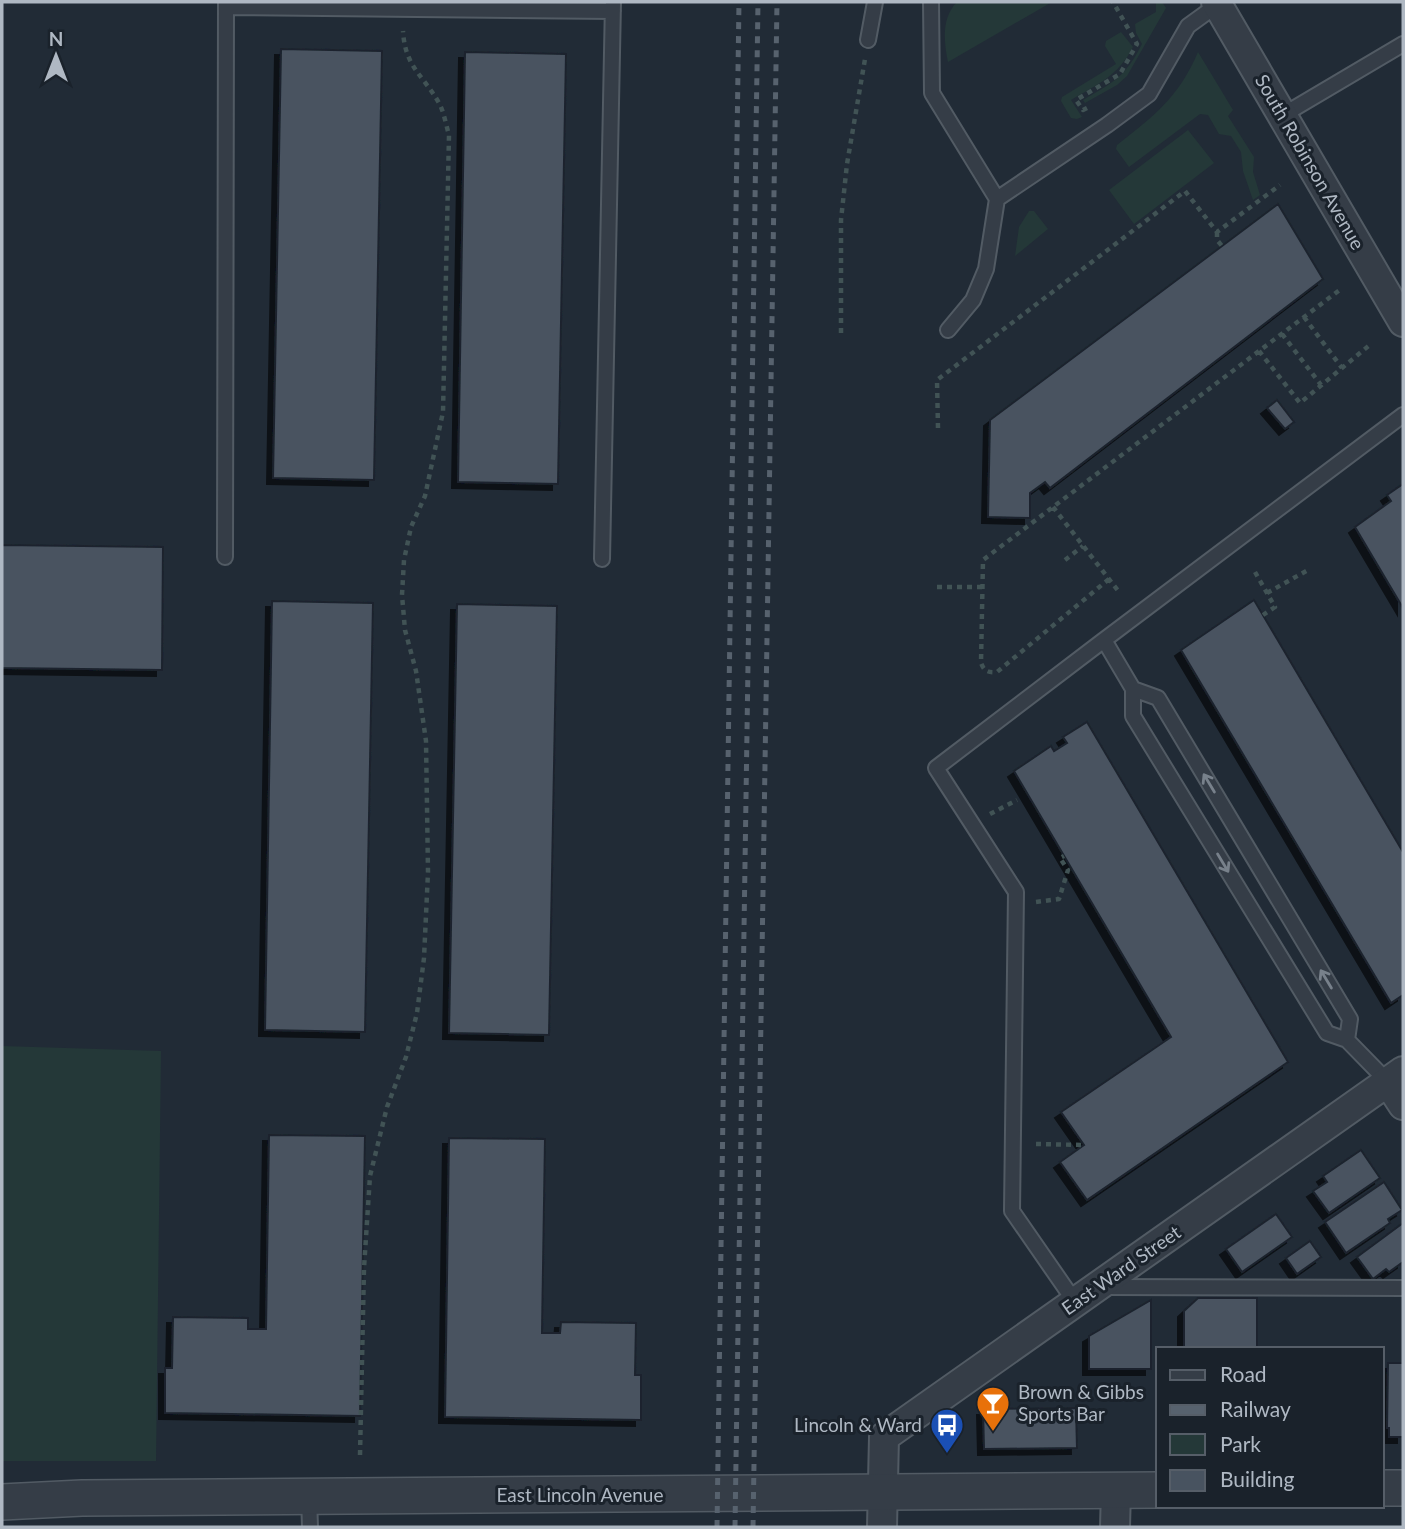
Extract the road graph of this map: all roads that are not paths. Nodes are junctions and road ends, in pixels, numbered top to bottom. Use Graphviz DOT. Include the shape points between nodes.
graph roads {
  1 [pos="875,2"];
  2 [pos="930,2"];
  3 [pos="1217,3"];
  4 [pos="226,4"];
  5 [pos="427,5"];
  6 [pos="613,6"];
  7 [pos="868,40"];
  8 [pos="1403,44"];
  9 [pos="1283,116"];
  10 [pos="998,199"];
  11 [pos="1403,322"];
  12 [pos="948,330"];
  13 [pos="1403,415"];
  14 [pos="225,557"];
  15 [pos="602,559"];
  16 [pos="1104,640"];
  17 [pos="1133,689"];
  18 [pos="1347,1040"];
  19 [pos="1398,1086"];
  20 [pos="1403,1288"];
  21 [pos="1086,1294"];
  22 [pos="1384,1488"];
  23 [pos="1403,1488"];
  24 [pos="1116,1490"];
  25 [pos="1156,1490"];
  26 [pos="883,1492"];
  27 [pos="2,1502"];
  28 [pos="310,1512"];
  29 [pos="882,1527"];
  30 [pos="1115,1527"];
  1 -- 7 [label="lane"];
  2 -- 10 [label="lane" via="932,93"];
  3 -- 9 [label="street, South Robinson Avenue"];
  3 -- 10 [label="lane" via="1188,26 1149,94"];
  4 -- 5 [label="lane"];
  4 -- 14 [label="lane"];
  5 -- 6 [label="lane"];
  6 -- 15 [label="lane"];
  8 -- 9 [label="lane"];
  9 -- 11 [label="street, South Robinson Avenue"];
  10 -- 12 [label="lane" via="986,268 973,300"];
  13 -- 16 [label="lane"];
  16 -- 17 [label="lane"];
  16 -- 21 [label="lane" via="936,768 1016,892 1012,1211"];
  17 -- 18 [label="lane, one-way" via="1133,716 1327,1032"];
  18 -- 17 [label="lane, one-way" via="1350,1019 1158,698"];
  18 -- 19 [label="lane"];
  19 -- 21 [label="street, East Ward Street"];
  20 -- 21 [label="lane"];
  21 -- 26 [label="street, East Ward Street" via="884,1437"];
  22 -- 23 [label="street"];
  24 -- 25 [label="street, East Lincoln Avenue"];
  24 -- 26 [label="street, East Lincoln Avenue"];
  24 -- 30 [label="street"];
  26 -- 28 [label="street, East Lincoln Avenue"];
  26 -- 29 [label="street"];
  27 -- 28 [label="street, East Lincoln Avenue" via="82,1498"];
}
